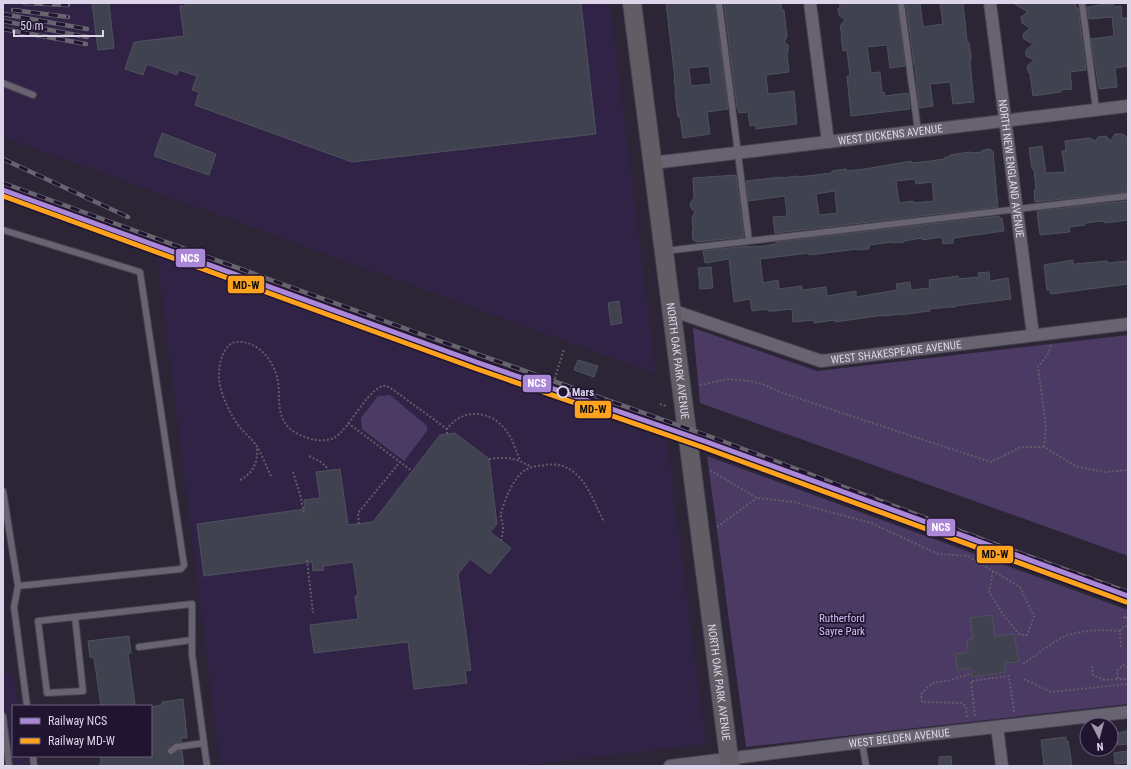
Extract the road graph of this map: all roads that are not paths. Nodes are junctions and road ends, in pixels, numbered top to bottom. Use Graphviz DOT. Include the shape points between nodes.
graph roads {
  1 [pos="632,3"];
  2 [pos="719,3"];
  3 [pos="810,3"];
  4 [pos="901,3"];
  5 [pos="990,3"];
  6 [pos="1082,3"];
  7 [pos="3,83"];
  8 [pos="33,95"];
  9 [pos="1128,106"];
  10 [pos="1096,109"];
  11 [pos="1006,120"];
  12 [pos="918,131"];
  13 [pos="828,142"];
  14 [pos="738,152"];
  15 [pos="652,163"];
  16 [pos="1128,196"];
  17 [pos="1017,209"];
  18 [pos="3,230"];
  19 [pos="749,241"];
  20 [pos="664,251"];
  21 [pos="671,310"];
  22 [pos="1128,324"];
  23 [pos="1033,335"];
  24 [pos="3,490"];
  25 [pos="18,586"];
  26 [pos="75,617"];
  27 [pos="192,640"];
  28 [pos="139,647"];
  29 [pos="26,705"];
  30 [pos="1128,712"];
  31 [pos="3,716"];
  32 [pos="997,728"];
  33 [pos="862,742"];
  34 [pos="204,743"];
  35 [pos="171,751"];
  36 [pos="729,763"];
  37 [pos="9,766"];
  38 [pos="207,766"];
  39 [pos="670,766"];
  40 [pos="866,766"];
  41 [pos="1002,766"];
  1 -- 15 [label="street, NORTH OAK PARK AVENUE"];
  2 -- 14 [label="lane"];
  3 -- 13 [label="street"];
  4 -- 12 [label="lane"];
  5 -- 11 [label="street, NORTH NEW ENGLAND AVENUE"];
  6 -- 10 [label="lane"];
  7 -- 8 [label="lane"];
  9 -- 10 [label="street, WEST DICKENS AVENUE"];
  10 -- 11 [label="street, WEST DICKENS AVENUE"];
  11 -- 12 [label="street, WEST DICKENS AVENUE"];
  11 -- 17 [label="street, NORTH NEW ENGLAND AVENUE"];
  12 -- 13 [label="street, WEST DICKENS AVENUE"];
  13 -- 14 [label="street, WEST DICKENS AVENUE"];
  14 -- 15 [label="street, WEST DICKENS AVENUE"];
  14 -- 19 [label="lane"];
  15 -- 20 [label="street, NORTH OAK PARK AVENUE"];
  16 -- 17 [label="lane"];
  17 -- 19 [label="lane"];
  17 -- 23 [label="street, NORTH NEW ENGLAND AVENUE"];
  18 -- 25 [label="lane" via="140,272 184,565 181,569"];
  19 -- 20 [label="lane"];
  20 -- 21 [label="street, NORTH OAK PARK AVENUE"];
  21 -- 23 [label="street, WEST SHAKESPEARE AVENUE" via="821,361"];
  21 -- 36 [label="street, NORTH OAK PARK AVENUE"];
  22 -- 23 [label="street, WEST SHAKESPEARE AVENUE"];
  24 -- 25 [label="lane"];
  25 -- 29 [label="lane" via="14,607"];
  26 -- 26 [label="lane" via="38,621 47,693 83,691"];
  26 -- 27 [label="lane" via="192,604"];
  27 -- 28 [label="lane"];
  27 -- 34 [label="lane"];
  30 -- 32 [label="street, WEST BELDEN AVENUE"];
  31 -- 37 [label="lane"];
  32 -- 33 [label="street, WEST BELDEN AVENUE"];
  32 -- 41 [label="street"];
  33 -- 36 [label="street, WEST BELDEN AVENUE"];
  33 -- 40 [label="lane"];
  34 -- 35 [label="lane" via="176,747"];
  34 -- 38 [label="lane"];
  36 -- 39 [label="street, WEST BELDEN AVENUE"];
}
